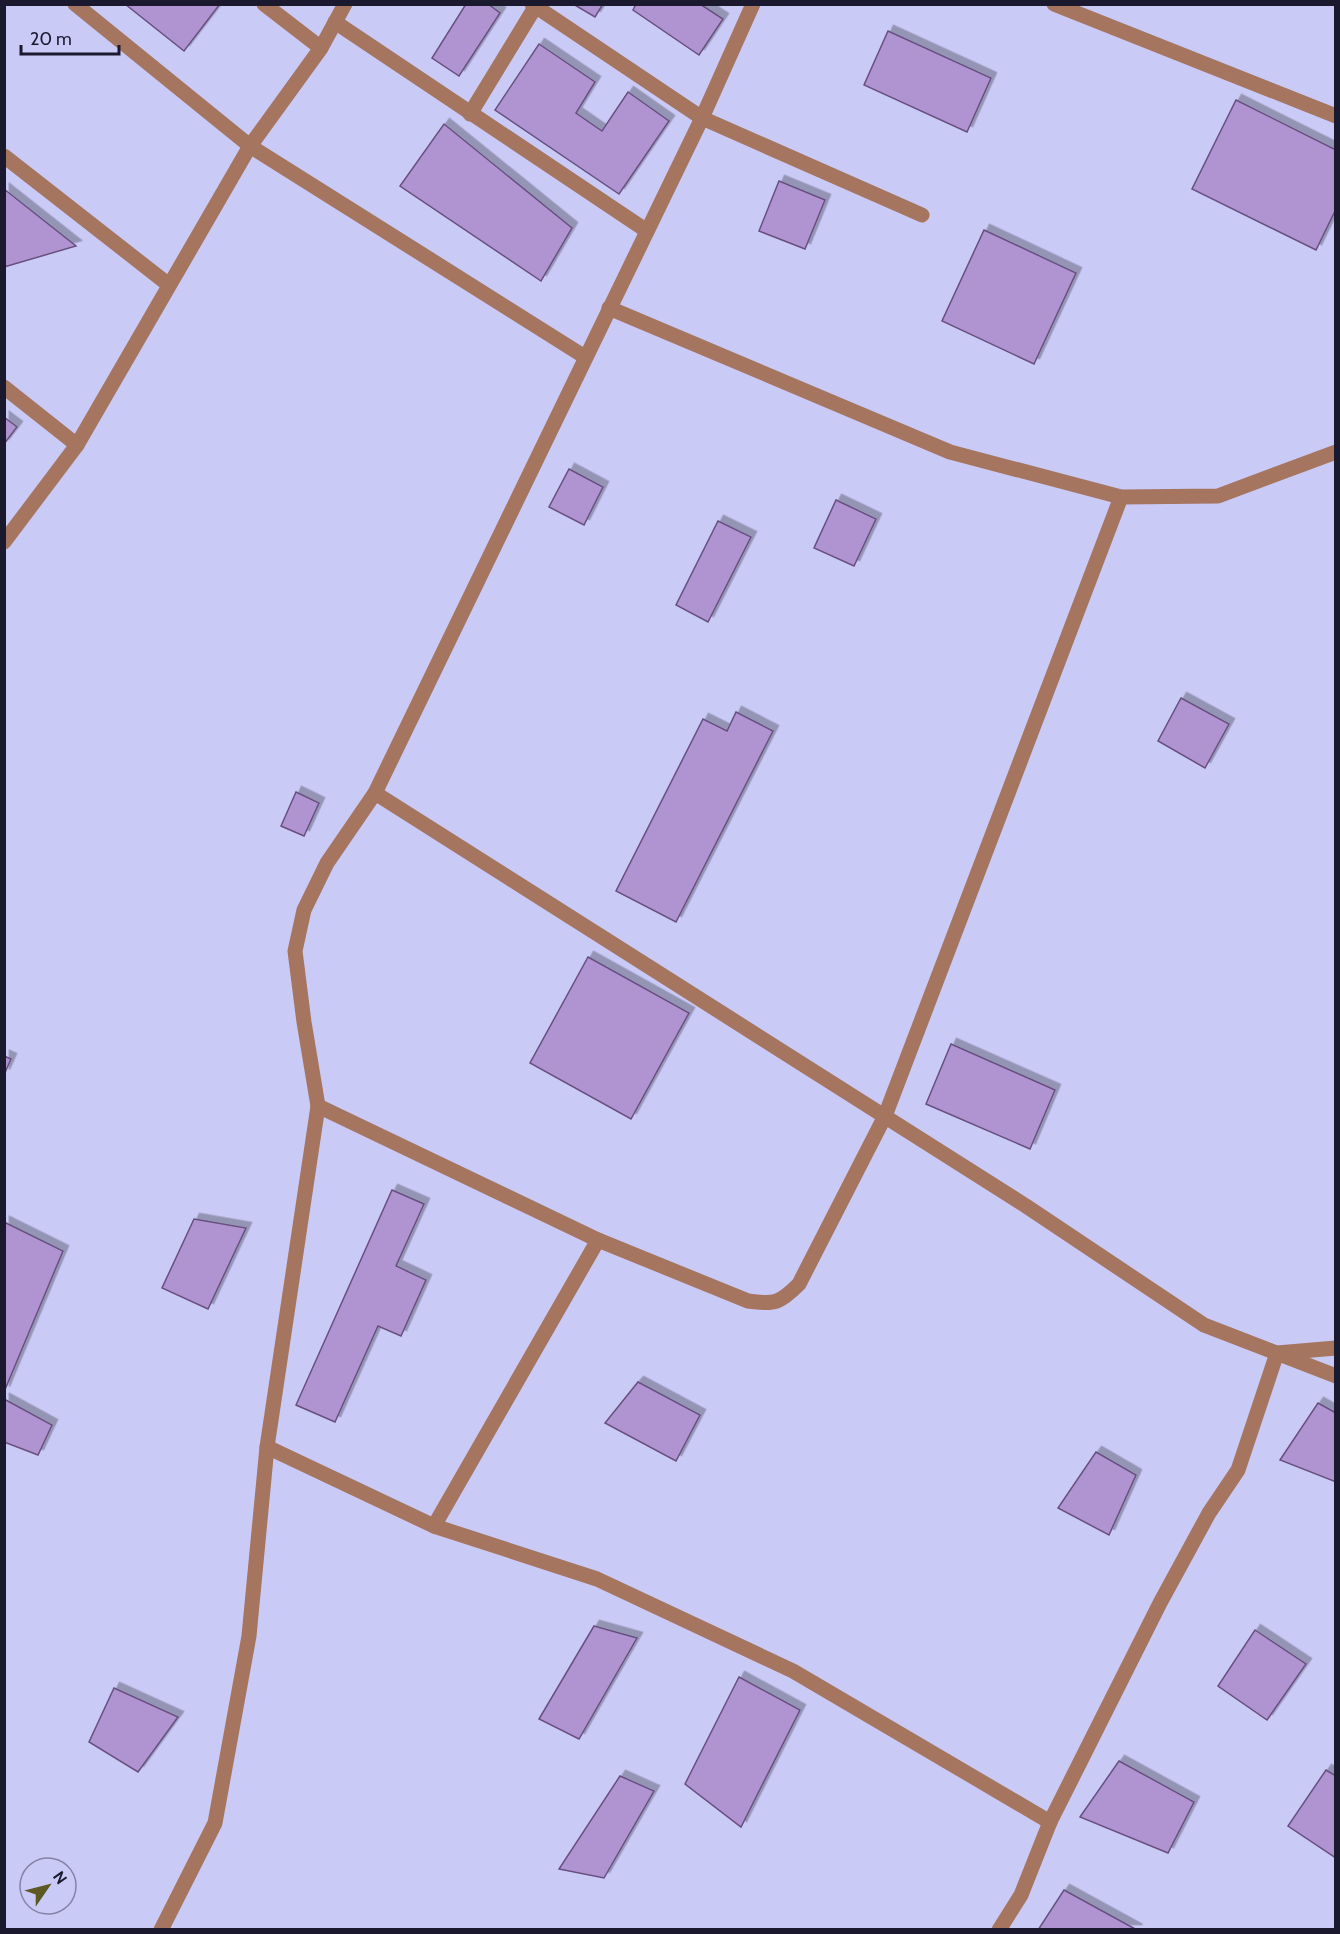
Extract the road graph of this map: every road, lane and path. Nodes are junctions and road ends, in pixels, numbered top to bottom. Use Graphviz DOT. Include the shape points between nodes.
graph roads {
  1 [pos="75,4"];
  2 [pos="264,4"];
  3 [pos="345,4"];
  4 [pos="753,4"];
  5 [pos="535,5"];
  6 [pos="1056,5"];
  7 [pos="335,22"];
  8 [pos="321,48"];
  9 [pos="470,114"];
  10 [pos="1335,116"];
  11 [pos="702,118"];
  12 [pos="250,146"];
  13 [pos="4,156"];
  14 [pos="922,215"];
  15 [pos="647,231"];
  16 [pos="170,285"];
  17 [pos="609,308"];
  18 [pos="585,357"];
  19 [pos="4,387"];
  20 [pos="77,445"];
  21 [pos="1335,452"];
  22 [pos="1121,497"];
  23 [pos="4,542"];
  24 [pos="375,794"];
  25 [pos="318,1106"];
  26 [pos="885,1116"];
  27 [pos="598,1240"];
  28 [pos="1335,1348"];
  29 [pos="1277,1353"];
  30 [pos="1335,1376"];
  31 [pos="267,1447"];
  32 [pos="435,1526"];
  33 [pos="1050,1822"];
  34 [pos="161,1929"];
  35 [pos="999,1929"];
  1 -- 12 [label="street"];
  2 -- 8 [label="street"];
  3 -- 7 [label="street"];
  4 -- 11 [label="street"];
  5 -- 9 [label="street"];
  5 -- 11 [label="street"];
  6 -- 10 [label="street"];
  7 -- 8 [label="street"];
  7 -- 9 [label="street"];
  8 -- 12 [label="street"];
  9 -- 15 [label="street"];
  11 -- 14 [label="street"];
  11 -- 15 [label="street"];
  12 -- 16 [label="street"];
  12 -- 18 [label="street"];
  13 -- 16 [label="street"];
  15 -- 17 [label="street"];
  16 -- 20 [label="street"];
  17 -- 18 [label="street"];
  17 -- 22 [label="street" via="950,452"];
  18 -- 24 [label="street"];
  19 -- 20 [label="street"];
  20 -- 23 [label="street"];
  21 -- 22 [label="street" via="1218,496"];
  22 -- 26 [label="street"];
  24 -- 25 [label="street" via="323,873 304,910 295,951"];
  24 -- 26 [label="street"];
  25 -- 27 [label="street"];
  25 -- 31 [label="street"];
  26 -- 27 [label="street" via="799,1284 784,1299 767,1304 748,1301"];
  26 -- 29 [label="street" via="1204,1325"];
  27 -- 32 [label="street"];
  28 -- 29 [label="street"];
  29 -- 30 [label="street"];
  29 -- 33 [label="street" via="1238,1470 1209,1513 1160,1603"];
  31 -- 32 [label="street"];
  31 -- 34 [label="street" via="249,1636 215,1823"];
  32 -- 33 [label="street" via="597,1579 793,1671"];
  33 -- 35 [label="street" via="1021,1895"];
}
